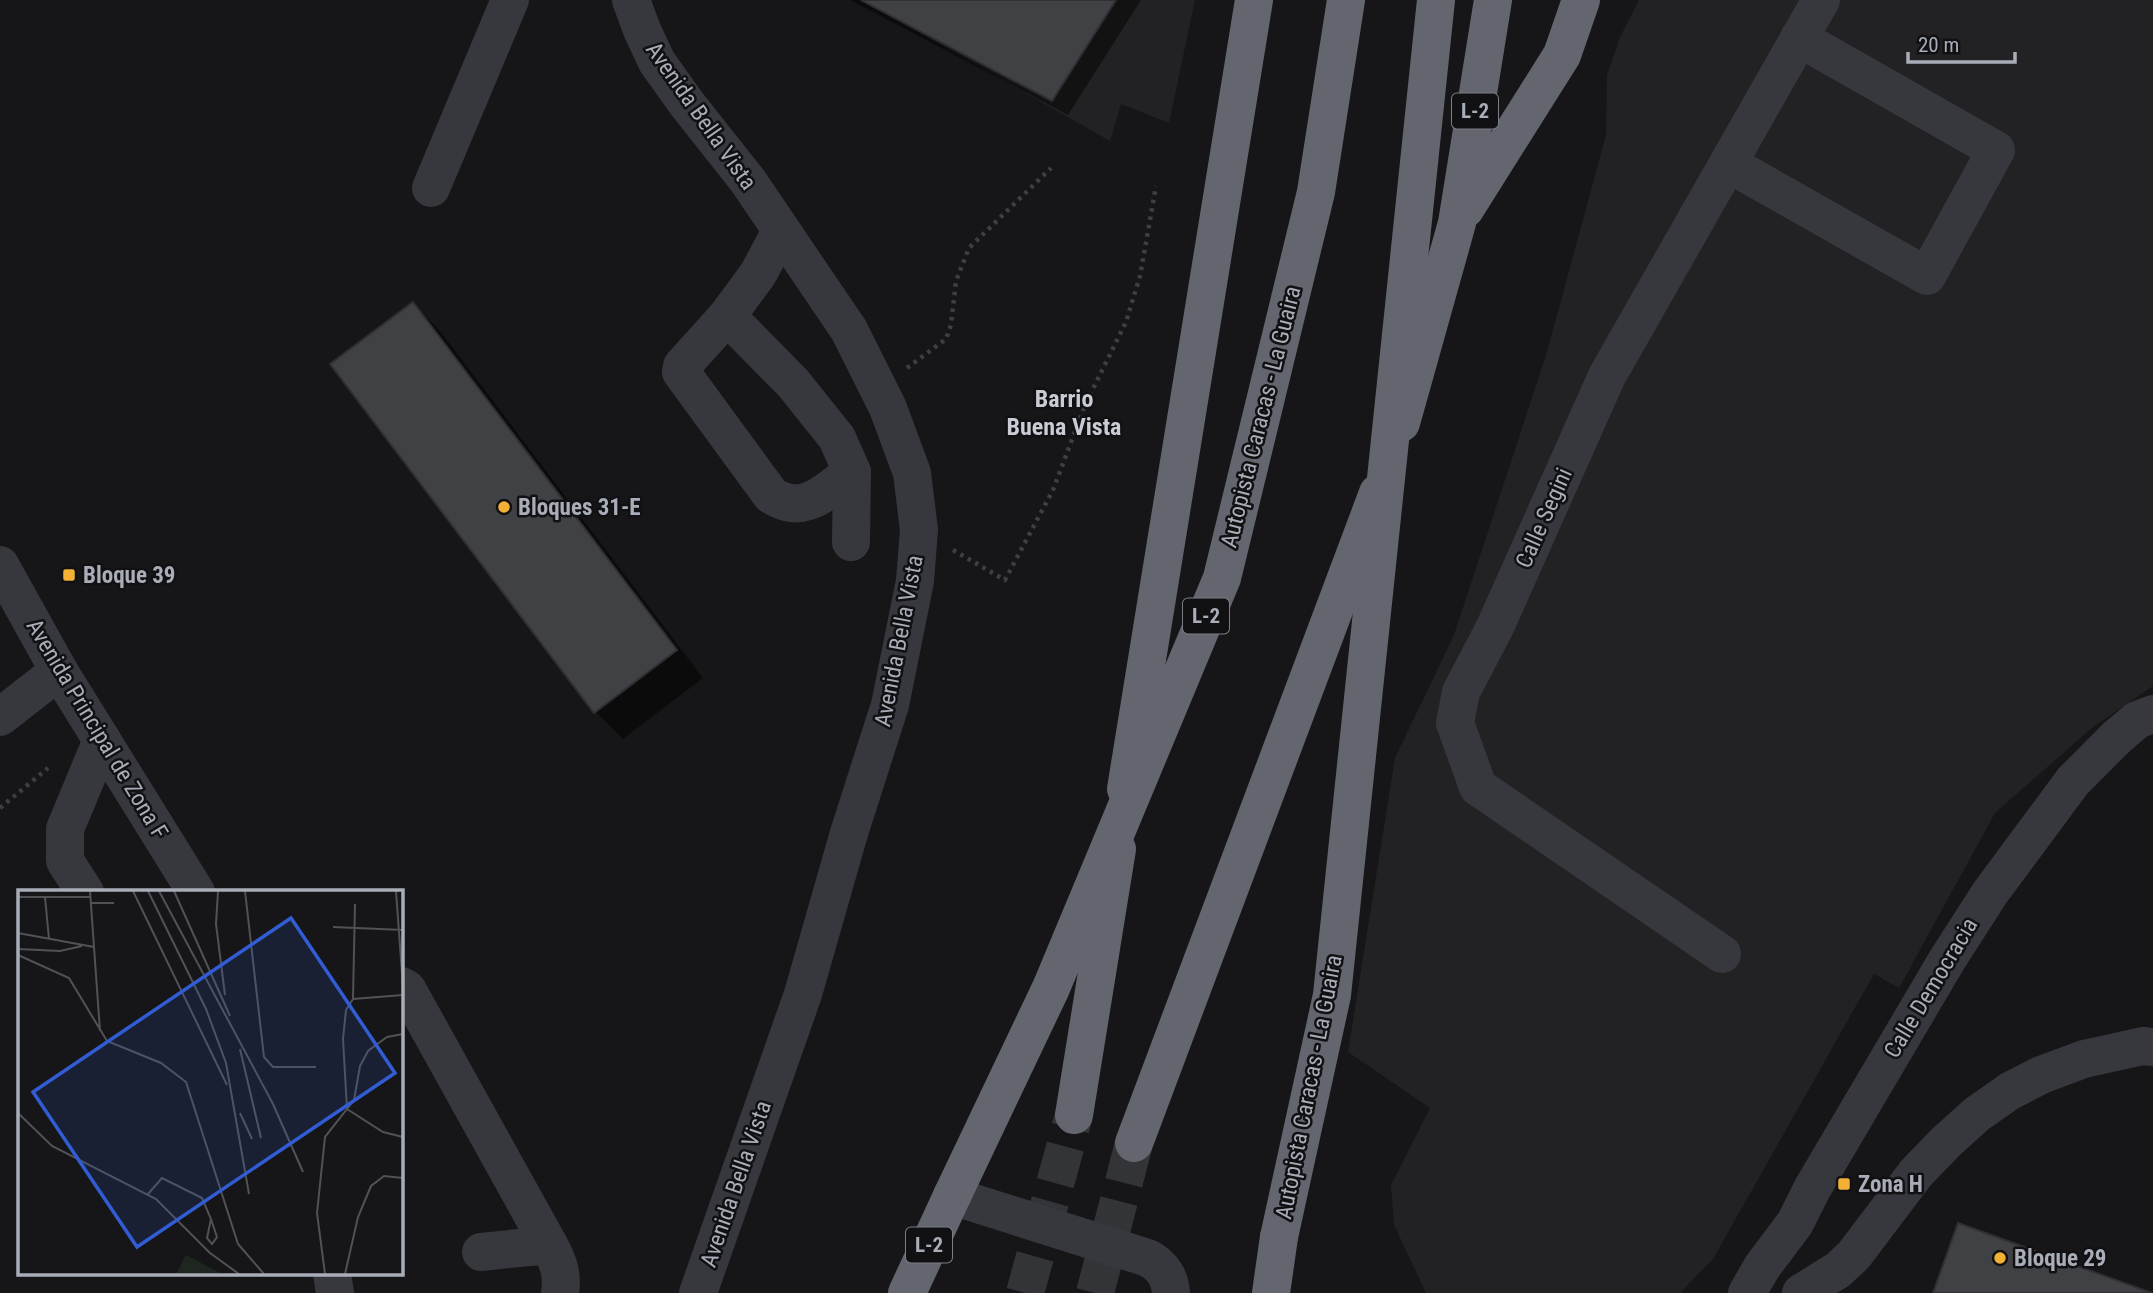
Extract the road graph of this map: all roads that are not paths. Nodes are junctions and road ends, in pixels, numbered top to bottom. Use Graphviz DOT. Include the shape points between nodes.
graph roads {
  1 [pos="510,0"];
  2 [pos="631,0"];
  3 [pos="1254,0"];
  4 [pos="1346,0"];
  5 [pos="1436,0"];
  6 [pos="1493,0"];
  7 [pos="1581,0"];
  8 [pos="1821,0"];
  9 [pos="1800,38"];
  10 [pos="1729,164"];
  11 [pos="431,188"];
  12 [pos="1457,223"];
  13 [pos="780,231"];
  14 [pos="727,316"];
  15 [pos="852,472"];
  16 [pos="851,542"];
  17 [pos="0,565"];
  18 [pos="59,671"];
  19 [pos="2153,714"];
  20 [pos="0,717"];
  21 [pos="102,740"];
  22 [pos="84,890"];
  23 [pos="195,890"];
  24 [pos="1722,954"];
  25 [pos="402,986"];
  26 [pos="2153,1047"];
  27 [pos="1074,1115"];
  28 [pos="1134,1143"];
  29 [pos="952,1196"];
  30 [pos="549,1245"];
  31 [pos="481,1252"];
  32 [pos="560,1293"];
  33 [pos="698,1293"];
  34 [pos="907,1293"];
  35 [pos="1171,1293"];
  36 [pos="1271,1293"];
  37 [pos="1747,1293"];
  38 [pos="1801,1293"];
  1 -- 11 [label="street"];
  2 -- 13 [label="street, Avenida Bella Vista" via="657,62 748,181"];
  3 -- 27 [label="highway, L-2"];
  4 -- 29 [label="highway, Autopista Caracas - La Guaira / L-2, bridge" via="1316,192 1222,578 1051,988"];
  5 -- 36 [label="highway, Autopista Caracas - La Guaira / L-2, bridge" via="1332,995"];
  6 -- 12 [label="highway, L-2"];
  7 -- 12 [label="highway" via="1562,55"];
  8 -- 9 [label="street, Calle Segini"];
  9 -- 10 [label="street, Calle Segini"];
  9 -- 10 [label="street" via="1996,150 1927,276"];
  10 -- 24 [label="street, Calle Segini" via="1607,376 1461,692 1455,723 1478,787"];
  12 -- 28 [label="highway, L-2" via="1409,401 1373,507"];
  13 -- 14 [label="street" via="758,274"];
  13 -- 33 [label="street, Avenida Bella Vista" via="849,330 888,408 912,473 919,530 915,581 890,705 803,994"];
  14 -- 15 [label="street" via="793,383 837,438"];
  14 -- 15 [label="street" via="680,372 771,495 799,504 814,500"];
  15 -- 16 [label="street"];
  17 -- 18 [label="street, Avenida Principal de Zona F"];
  18 -- 20 [label="street"];
  18 -- 21 [label="street, Avenida Principal de Zona F"];
  19 -- 37 [label="street, Calle Democracia" via="2137,720 2117,737 2073,782 1990,893 1795,1223"];
  21 -- 22 [label="street" via="65,829 65,861"];
  21 -- 23 [label="street, Avenida Principal de Zona F"];
  25 -- 30 [label="street"];
  26 -- 38 [label="street" via="2084,1059 2052,1070 1977,1114 1916,1173 1854,1255"];
  29 -- 34 [label="highway, Autopista Caracas - La Guaira / L-2"];
  29 -- 35 [label="street" via="1148,1258 1161,1265"];
  30 -- 31 [label="street"];
  30 -- 32 [label="street" via="559,1264"];
}
